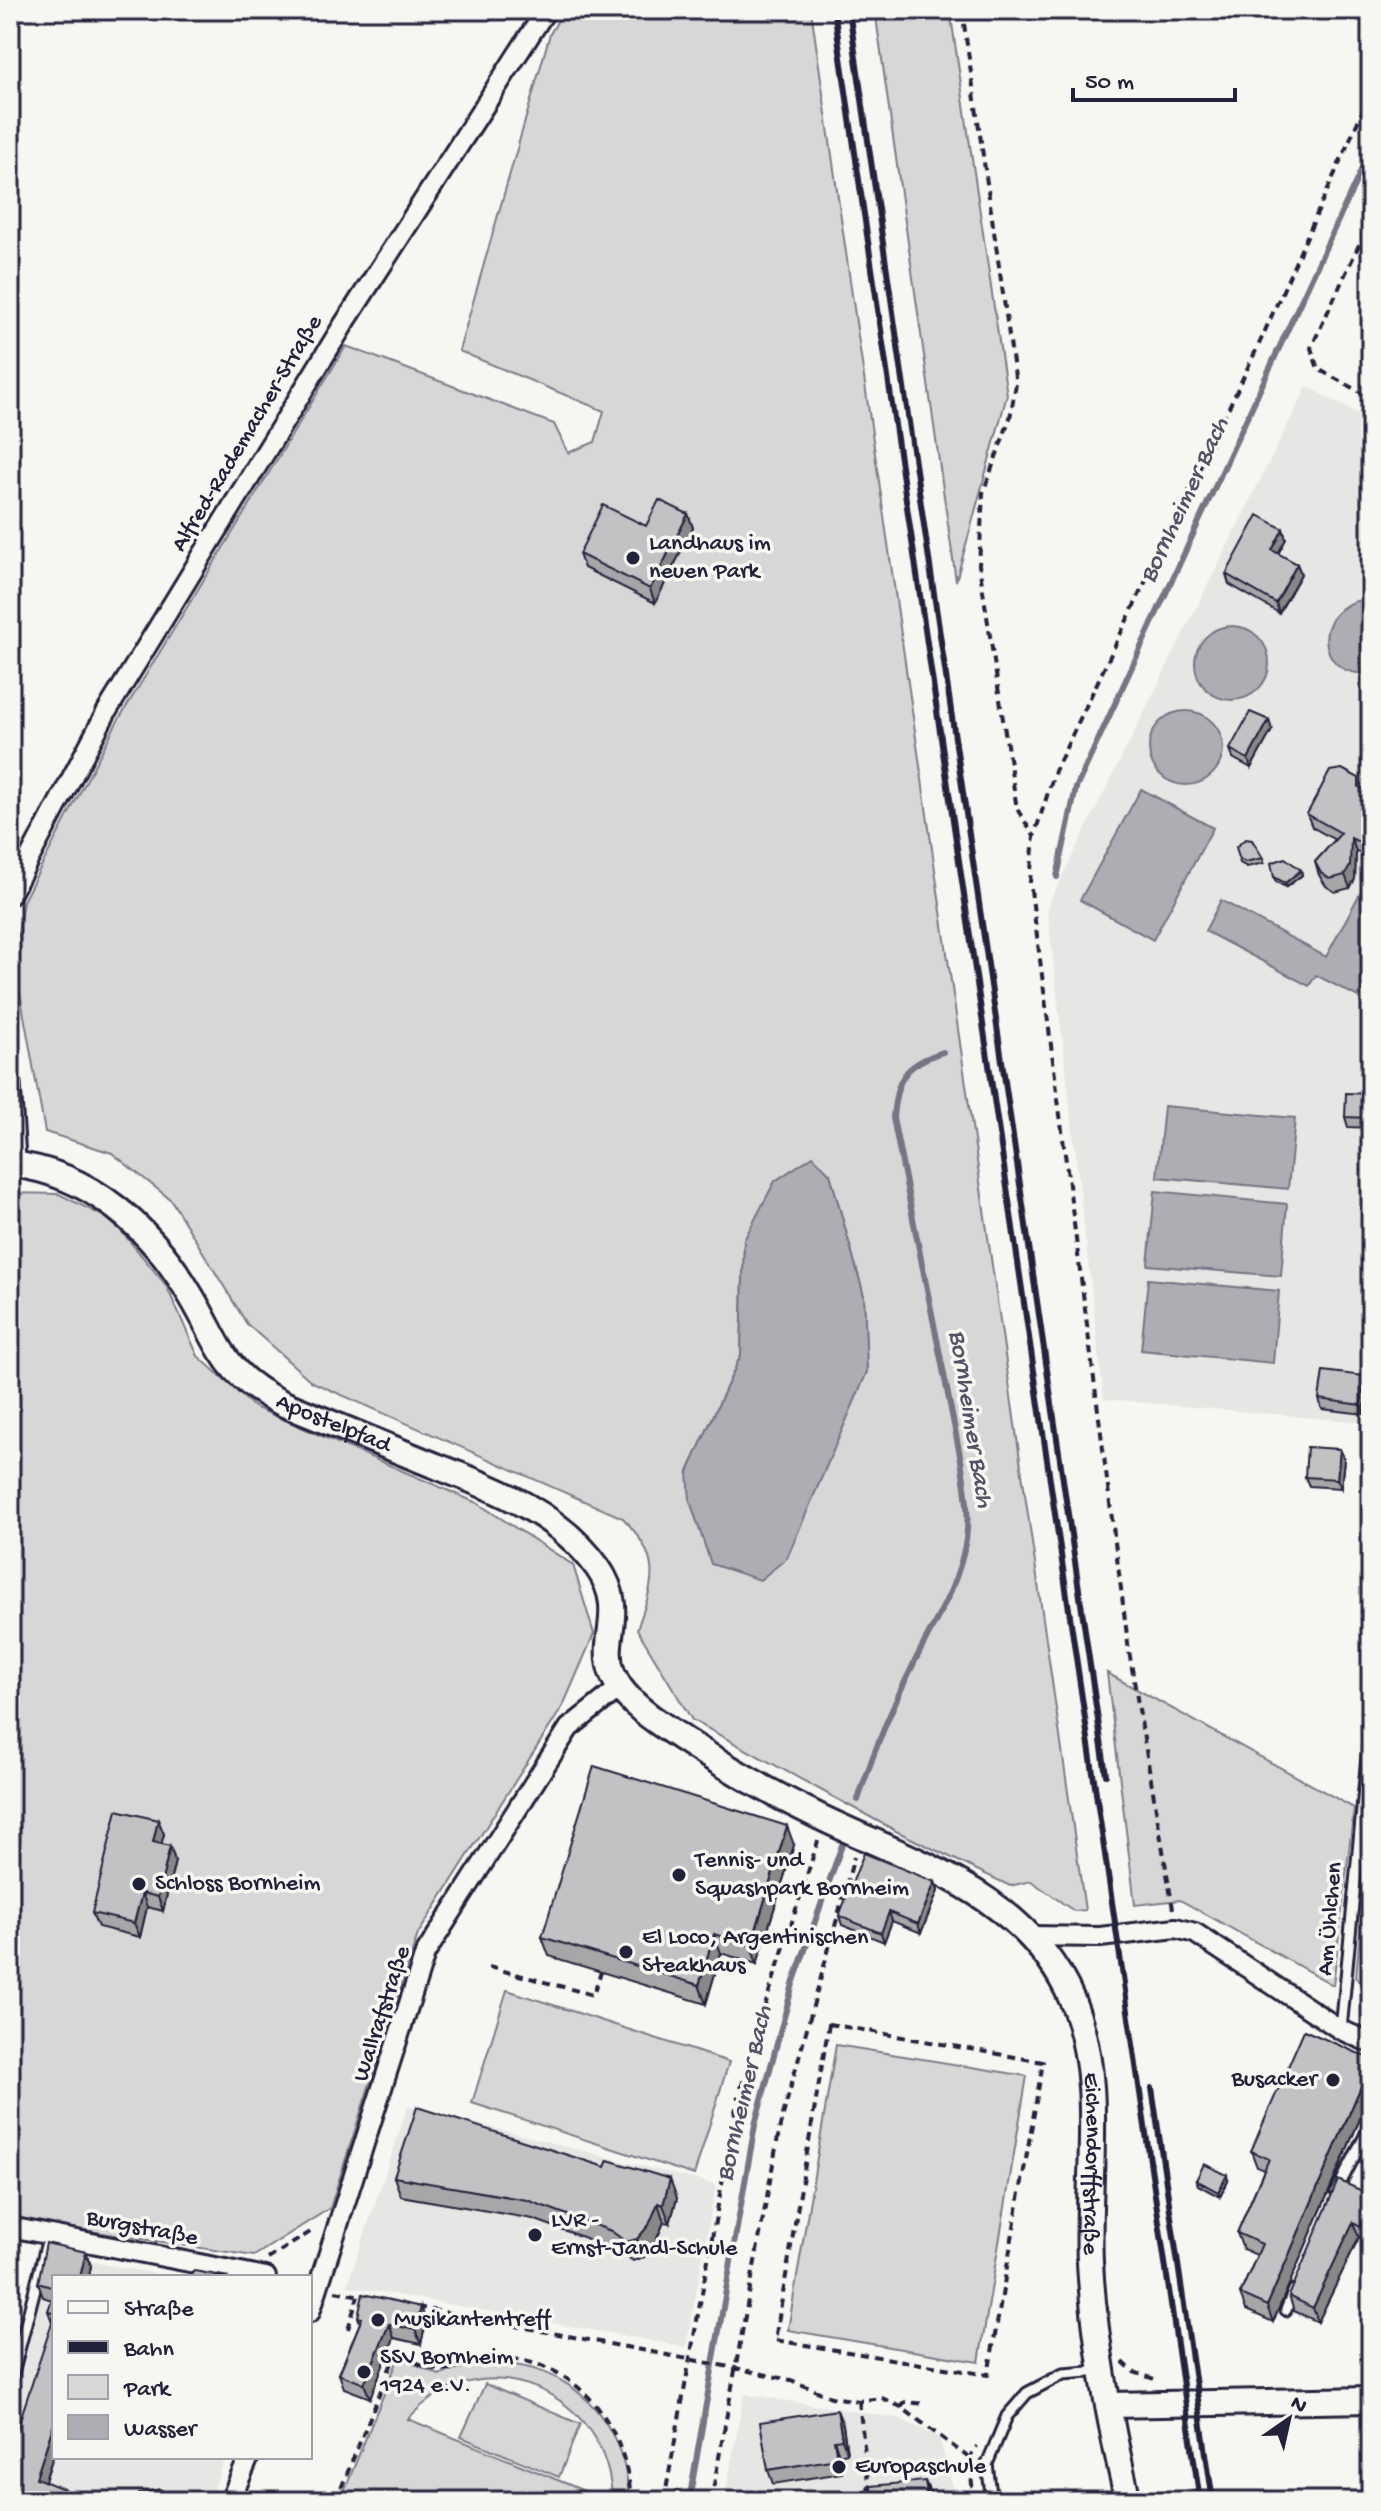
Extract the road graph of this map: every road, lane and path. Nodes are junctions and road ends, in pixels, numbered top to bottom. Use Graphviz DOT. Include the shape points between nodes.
graph roads {
  1 [pos="546,10"];
  2 [pos="962,10"];
  3 [pos="1371,92"];
  4 [pos="1371,219"];
  5 [pos="1371,398"];
  6 [pos="1034,836"];
  7 [pos="10,895"];
  8 [pos="10,1077"];
  9 [pos="13,1165"];
  10 [pos="618,1689"];
  11 [pos="1371,1715"];
  12 [pos="825,1820"];
  13 [pos="865,1837"];
  14 [pos="1176,1928"];
  15 [pos="1031,1936"];
  16 [pos="489,1967"];
  17 [pos="601,1972"];
  18 [pos="1341,2030"];
  19 [pos="1371,2043"];
  20 [pos="1371,2124"];
  21 [pos="1331,2204"];
  22 [pos="345,2210"];
  23 [pos="10,2227"];
  24 [pos="49,2235"];
  25 [pos="246,2273"];
  26 [pos="256,2275"];
  27 [pos="1298,2281"];
  28 [pos="315,2287"];
  29 [pos="358,2296"];
  30 [pos="374,2298"];
  31 [pos="404,2304"];
  32 [pos="1286,2310"];
  33 [pos="348,2329"];
  34 [pos="692,2360"];
  35 [pos="732,2368"];
  36 [pos="1104,2371"];
  37 [pos="970,2373"];
  38 [pos="10,2385"];
  39 [pos="1371,2400"];
  40 [pos="859,2401"];
  41 [pos="925,2404"];
  42 [pos="1109,2405"];
  43 [pos="901,2407"];
  44 [pos="969,2458"];
  45 [pos="248,2459"];
  46 [pos="230,2501"];
  47 [pos="336,2501"];
  48 [pos="631,2501"];
  49 [pos="664,2501"];
  50 [pos="711,2501"];
  51 [pos="870,2501"];
  52 [pos="992,2501"];
  53 [pos="1128,2501"];
  1 -- 7 [label="street, Alfred-Rademacher-Straße" via="359,299 107,711"];
  2 -- 6 [label="path" via="1016,384 1010,418 983,493 979,565 1017,809"];
  3 -- 6 [label="path" via="1260,342 1055,771"];
  4 -- 5 [label="path" via="1311,348 1318,369"];
  6 -- 14 [label="path" via="1030,882 1129,1651"];
  8 -- 9 [label="street"];
  9 -- 10 [label="street, Apostelpfad" via="90,1190 131,1220 181,1278 220,1353 258,1390 515,1498 573,1541 599,1570 608,1592 607,1661"];
  10 -- 12 [label="street, Eichendorffstraße" via="705,1754"];
  10 -- 22 [label="street, Wallrafstraße" via="569,1728 425,1954"];
  11 -- 18 [label="lane, Am Ühlchen"];
  12 -- 13 [label="street, Eichendorffstraße"];
  12 -- 34 [label="path" via="735,2112"];
  13 -- 15 [label="street, Eichendorffstraße" via="956,1879 1005,1909"];
  13 -- 35 [label="path" via="854,1859 780,2126"];
  14 -- 15 [label="street" via="1100,1937"];
  14 -- 18 [label="street" via="1195,1933"];
  15 -- 36 [label="street, Eichendorffstraße" via="1072,1999 1090,2069 1090,2266"];
  16 -- 17 [label="path" via="593,1995"];
  18 -- 19 [label="street"];
  20 -- 21 [label="lane"];
  22 -- 25 [label="path"];
  22 -- 28 [label="street, Wallrafstraße"];
  23 -- 24 [label="street, Burgstraße"];
  24 -- 25 [label="street, Burgstraße"];
  24 -- 38 [label="lane"];
  25 -- 26 [label="street, Burgstraße"];
  27 -- 32 [label="lane"];
  28 -- 29 [label="path"];
  29 -- 30 [label="path"];
  29 -- 33 [label="path"];
  31 -- 34 [label="path"];
  34 -- 35 [label="path"];
  34 -- 49 [label="path"];
  35 -- 40 [label="path"];
  35 -- 50 [label="path"];
  36 -- 42 [label="street, Eichendorffstraße"];
  36 -- 52 [label="lane" via="1063,2374 1027,2393 1007,2416 987,2464"];
  37 -- 37 [label="path" via="775,2340 829,2024 1043,2062 988,2375"];
  39 -- 42 [label="street"];
  40 -- 43 [label="path" via="882,2398"];
  40 -- 51 [label="path"];
  41 -- 43 [label="path" via="906,2402"];
  42 -- 53 [label="street, Eichendorffstraße"];
  43 -- 44 [label="path"];
  45 -- 46 [label="street"];
  47 -- 48 [label="path" via="396,2353 439,2371 500,2358 551,2370 575,2385 598,2406 620,2441"];
}
